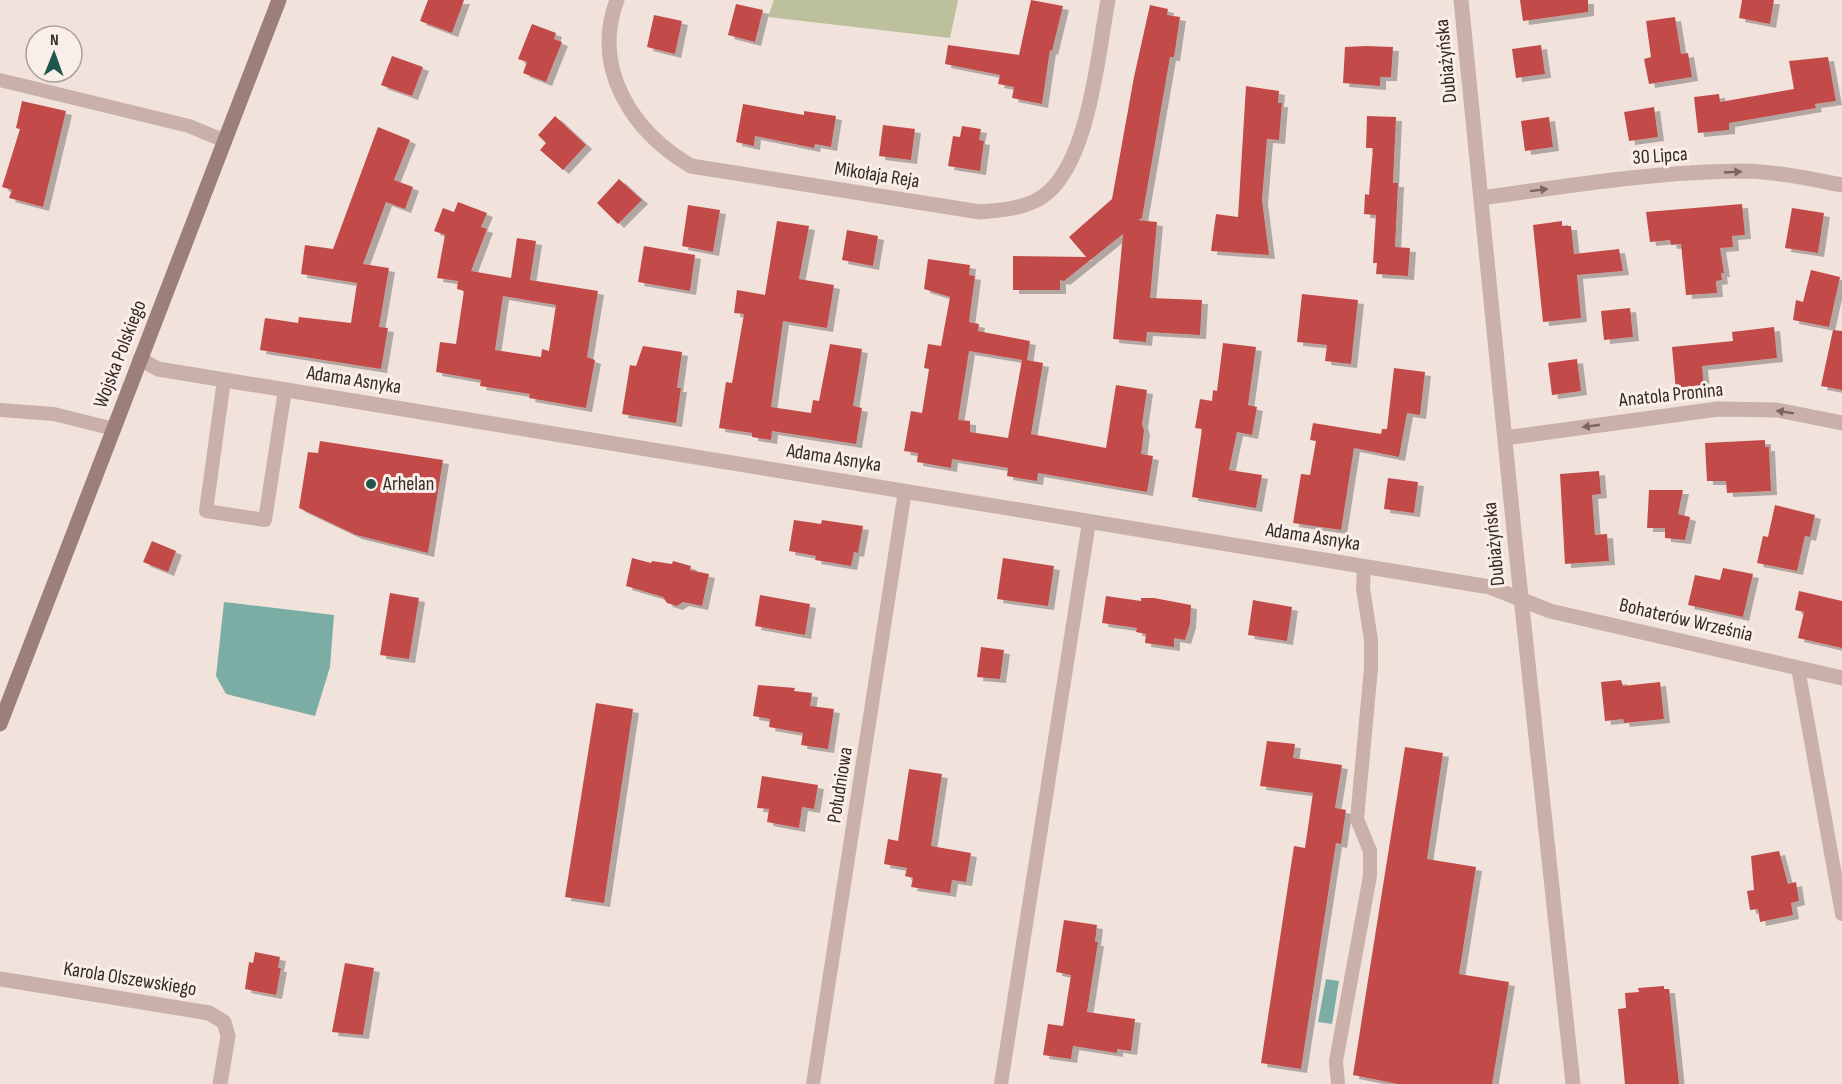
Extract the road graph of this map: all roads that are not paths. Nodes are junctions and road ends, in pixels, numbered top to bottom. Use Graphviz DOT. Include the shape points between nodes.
graph roads {
  1 [pos="279,0"];
  2 [pos="617,0"];
  3 [pos="1108,0"];
  4 [pos="1461,0"];
  5 [pos="0,80"];
  6 [pos="225,141"];
  7 [pos="1842,185"];
  8 [pos="1481,198"];
  9 [pos="140,359"];
  10 [pos="224,380"];
  11 [pos="285,390"];
  12 [pos="0,410"];
  13 [pos="1842,423"];
  14 [pos="114,429"];
  15 [pos="1505,438"];
  16 [pos="905,491"];
  17 [pos="1089,522"];
  18 [pos="1364,567"];
  19 [pos="1521,599"];
  20 [pos="1798,668"];
  21 [pos="1842,678"];
  22 [pos="0,724"];
  23 [pos="1842,914"];
  24 [pos="0,979"];
  25 [pos="220,1084"];
  26 [pos="813,1084"];
  27 [pos="1001,1084"];
  28 [pos="1338,1084"];
  29 [pos="1573,1084"];
  1 -- 6 [label="main road, Wojska Polskiego"];
  2 -- 3 [label="street, Mikołaja Reja" via="610,50 616,84 640,126 666,151 691,166 980,212 1016,209 1042,196 1063,176 1080,142"];
  4 -- 8 [label="street, Dubiażyńska"];
  5 -- 6 [label="lane" via="189,126"];
  6 -- 9 [label="main road, Wojska Polskiego"];
  8 -- 7 [label="street, 30 Lipca, one-way" via="1629,178 1746,171"];
  8 -- 15 [label="street, Dubiażyńska"];
  9 -- 10 [label="street, Adama Asnyka" via="158,369"];
  9 -- 14 [label="main road, Wojska Polskiego"];
  10 -- 11 [label="street, Adama Asnyka"];
  10 -- 11 [label="lane" via="206,511 265,520"];
  11 -- 16 [label="street, Adama Asnyka"];
  12 -- 14 [label="lane" via="54,414"];
  13 -- 15 [label="street, Anatola Pronina, one-way" via="1777,410 1718,408"];
  14 -- 22 [label="main road, Wojska Polskiego"];
  15 -- 19 [label="street, Dubiażyńska"];
  16 -- 17 [label="street, Adama Asnyka"];
  16 -- 26 [label="lane, Południowa"];
  17 -- 18 [label="street, Adama Asnyka"];
  17 -- 27 [label="lane"];
  18 -- 19 [label="street, Adama Asnyka" via="1490,587"];
  18 -- 28 [label="lane" via="1371,669 1357,819 1370,851 1370,876 1336,1061"];
  19 -- 20 [label="street, Bohaterów Września" via="1550,611"];
  19 -- 29 [label="street, Dubiażyńska"];
  20 -- 21 [label="street, Bohaterów Września"];
  20 -- 23 [label="lane"];
  24 -- 25 [label="street, Karola Olszewskiego" via="209,1012 224,1022 228,1036"];
}
